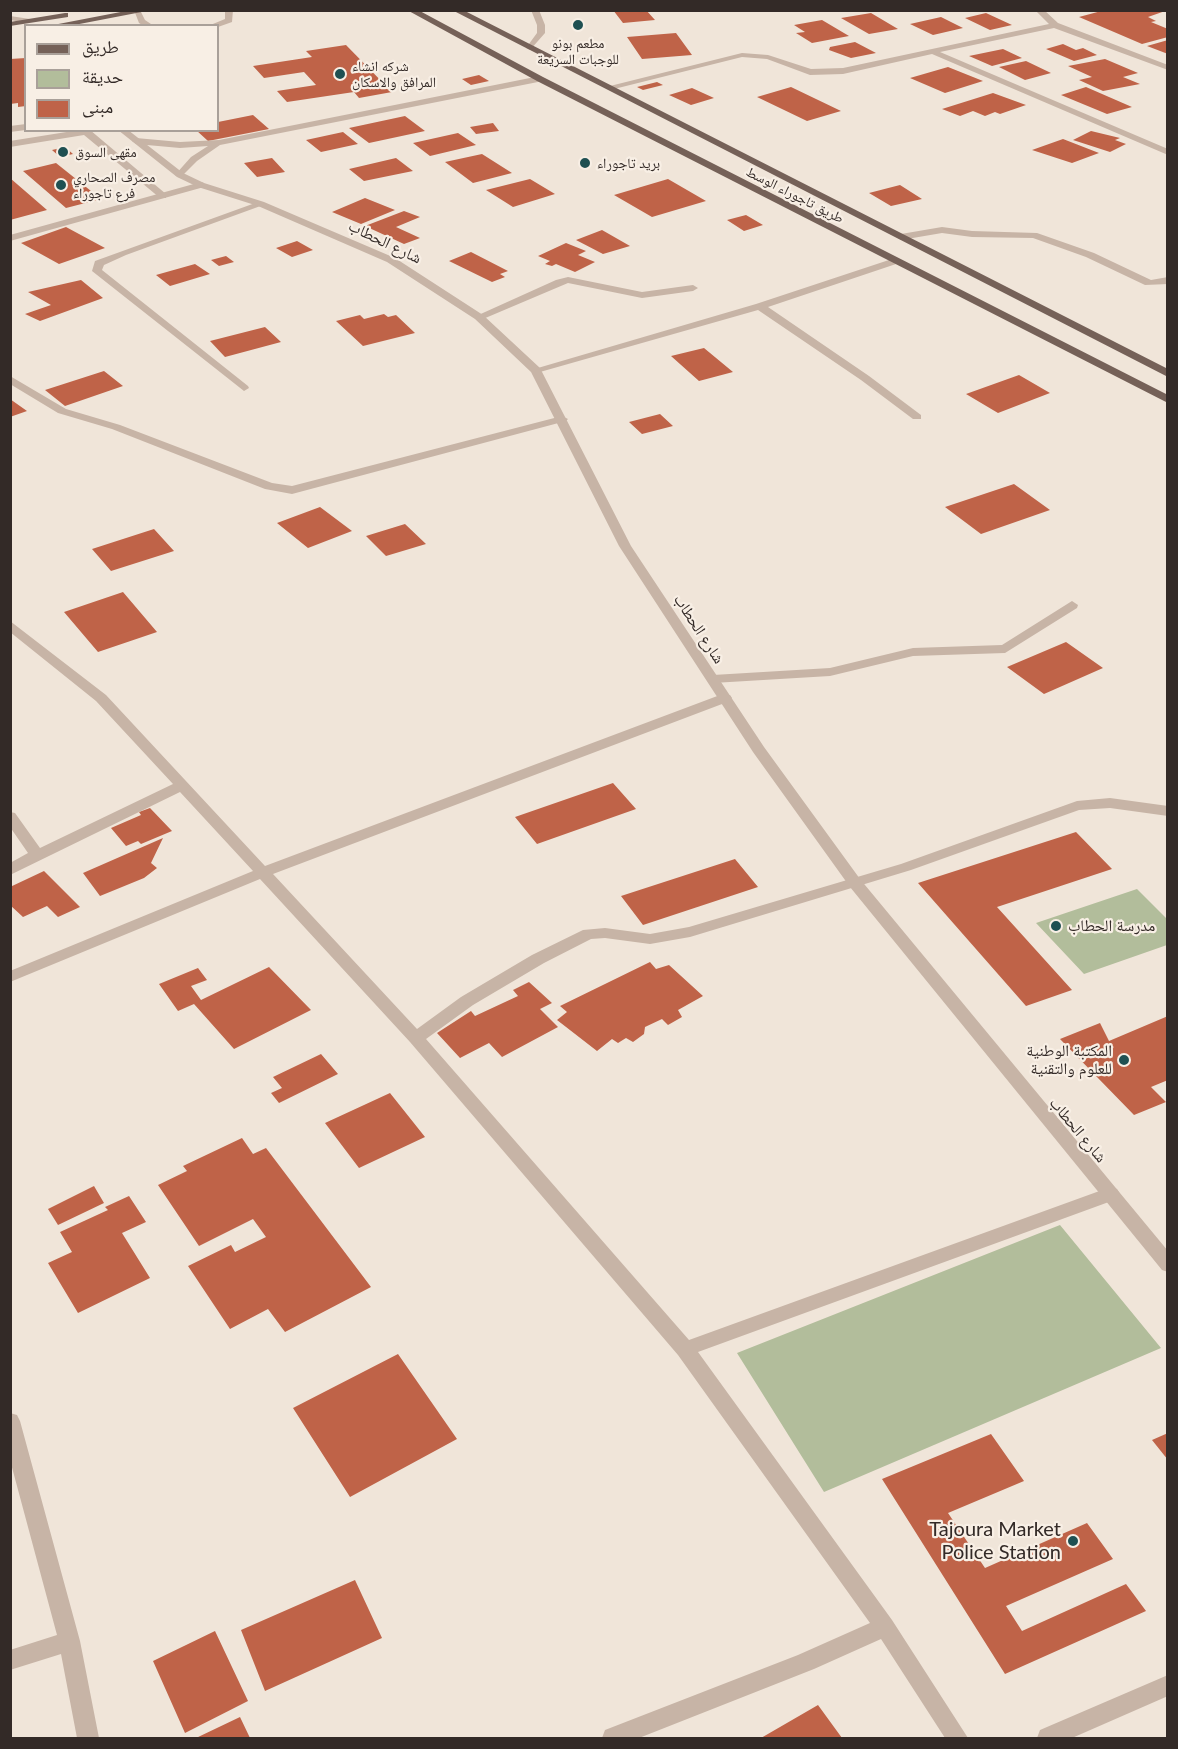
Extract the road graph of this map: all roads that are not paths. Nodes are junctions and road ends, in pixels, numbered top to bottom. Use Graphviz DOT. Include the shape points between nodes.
graph roads {
  1 [pos="97,10"];
  2 [pos="148,10"];
  3 [pos="229,10"];
  4 [pos="411,10"];
  5 [pos="456,10"];
  6 [pos="535,10"];
  7 [pos="1041,11"];
  8 [pos="137,12"];
  9 [pos="10,18"];
  10 [pos="35,24"];
  11 [pos="60,24"];
  12 [pos="146,24"];
  13 [pos="218,24"];
  14 [pos="24,25"];
  15 [pos="1055,25"];
  16 [pos="530,48"];
  17 [pos="935,53"];
  18 [pos="1167,68"];
  19 [pos="540,79"];
  20 [pos="610,87"];
  21 [pos="79,132"];
  22 [pos="86,132"];
  23 [pos="125,132"];
  24 [pos="136,141"];
  25 [pos="219,143"];
  26 [pos="10,144"];
  27 [pos="1167,152"];
  28 [pos="180,175"];
  29 [pos="201,185"];
  30 [pos="163,196"];
  31 [pos="261,204"];
  32 [pos="901,237"];
  33 [pos="10,238"];
  34 [pos="895,261"];
  35 [pos="1167,280"];
  36 [pos="693,288"];
  37 [pos="760,306"];
  38 [pos="479,317"];
  39 [pos="536,370"];
  40 [pos="1167,374"];
  41 [pos="10,379"];
  42 [pos="244,388"];
  43 [pos="1167,400"];
  44 [pos="917,417"];
  45 [pos="562,418"];
  46 [pos="1072,605"];
  47 [pos="10,625"];
  48 [pos="712,679"];
  49 [pos="725,698"];
  50 [pos="182,785"];
  51 [pos="1167,811"];
  52 [pos="10,816"];
  53 [pos="37,855"];
  54 [pos="10,870"];
  55 [pos="262,873"];
  56 [pos="855,883"];
  57 [pos="10,977"];
  58 [pos="416,1038"];
  59 [pos="1111,1194"];
  60 [pos="1167,1265"];
  61 [pos="685,1349"];
  62 [pos="10,1421"];
  63 [pos="885,1627"];
  64 [pos="69,1641"];
  65 [pos="10,1660"];
  66 [pos="1167,1685"];
  67 [pos="88,1738"];
  68 [pos="613,1738"];
  69 [pos="957,1738"];
  70 [pos="1048,1738"];
  1 -- 10 [label="main road"];
  2 -- 8 [label="main road"];
  3 -- 13 [label="street" via="229,20"];
  4 -- 19 [label="main road, طريق تاجوراء الوسط"];
  5 -- 16 [label="main road"];
  6 -- 16 [label="street" via="541,33"];
  7 -- 15 [label="street"];
  8 -- 11 [label="main road"];
  8 -- 12 [label="street"];
  9 -- 14 [label="street"];
  15 -- 17 [label="street"];
  15 -- 18 [label="street"];
  16 -- 20 [label="main road"];
  17 -- 20 [label="street" via="819,72 768,57 742,55"];
  17 -- 27 [label="street"];
  19 -- 25 [label="street"];
  19 -- 34 [label="main road, طريق تاجوراء الوسط"];
  20 -- 32 [label="main road"];
  21 -- 26 [label="street"];
  22 -- 30 [label="street"];
  23 -- 24 [label="street, شارع الحطاب"];
  24 -- 25 [label="street"];
  24 -- 28 [label="street, شارع الحطاب"];
  25 -- 28 [label="street" via="194,159"];
  28 -- 29 [label="street, شارع الحطاب"];
  29 -- 30 [label="street"];
  29 -- 31 [label="street, شارع الحطاب"];
  30 -- 33 [label="street"];
  31 -- 38 [label="street, شارع الحطاب" via="391,260"];
  31 -- 42 [label="street" via="123,253 99,263 97,271"];
  32 -- 35 [label="street" via="942,230 1034,235 1090,255 1149,283"];
  32 -- 40 [label="main road"];
  34 -- 37 [label="street"];
  34 -- 43 [label="main road, طريق تاجوراء الوسط"];
  36 -- 38 [label="street" via="642,295 568,280"];
  37 -- 39 [label="street"];
  37 -- 44 [label="street"];
  38 -- 39 [label="street, شارع الحطاب"];
  39 -- 45 [label="street, شارع الحطاب"];
  41 -- 45 [label="street" via="62,411 116,427 269,486 292,490"];
  45 -- 48 [label="street, شارع الحطاب" via="625,546"];
  46 -- 48 [label="street" via="1005,649 913,652 830,672"];
  47 -- 50 [label="street" via="101,698"];
  48 -- 49 [label="street, شارع الحطاب"];
  49 -- 55 [label="street"];
  49 -- 56 [label="street, شارع الحطاب"];
  50 -- 53 [label="street"];
  50 -- 55 [label="street"];
  51 -- 56 [label="street" via="1110,802 1077,806"];
  52 -- 53 [label="street"];
  53 -- 54 [label="street"];
  55 -- 57 [label="street"];
  55 -- 58 [label="street"];
  56 -- 58 [label="street" via="690,932 650,939 588,934 538,958"];
  56 -- 59 [label="street, شارع الحطاب"];
  58 -- 61 [label="street"];
  59 -- 60 [label="street, شارع الحطاب"];
  59 -- 61 [label="street"];
  61 -- 63 [label="street"];
  62 -- 64 [label="street"];
  63 -- 68 [label="street"];
  63 -- 69 [label="street"];
  64 -- 65 [label="street"];
  64 -- 67 [label="street"];
  66 -- 70 [label="street"];
}
